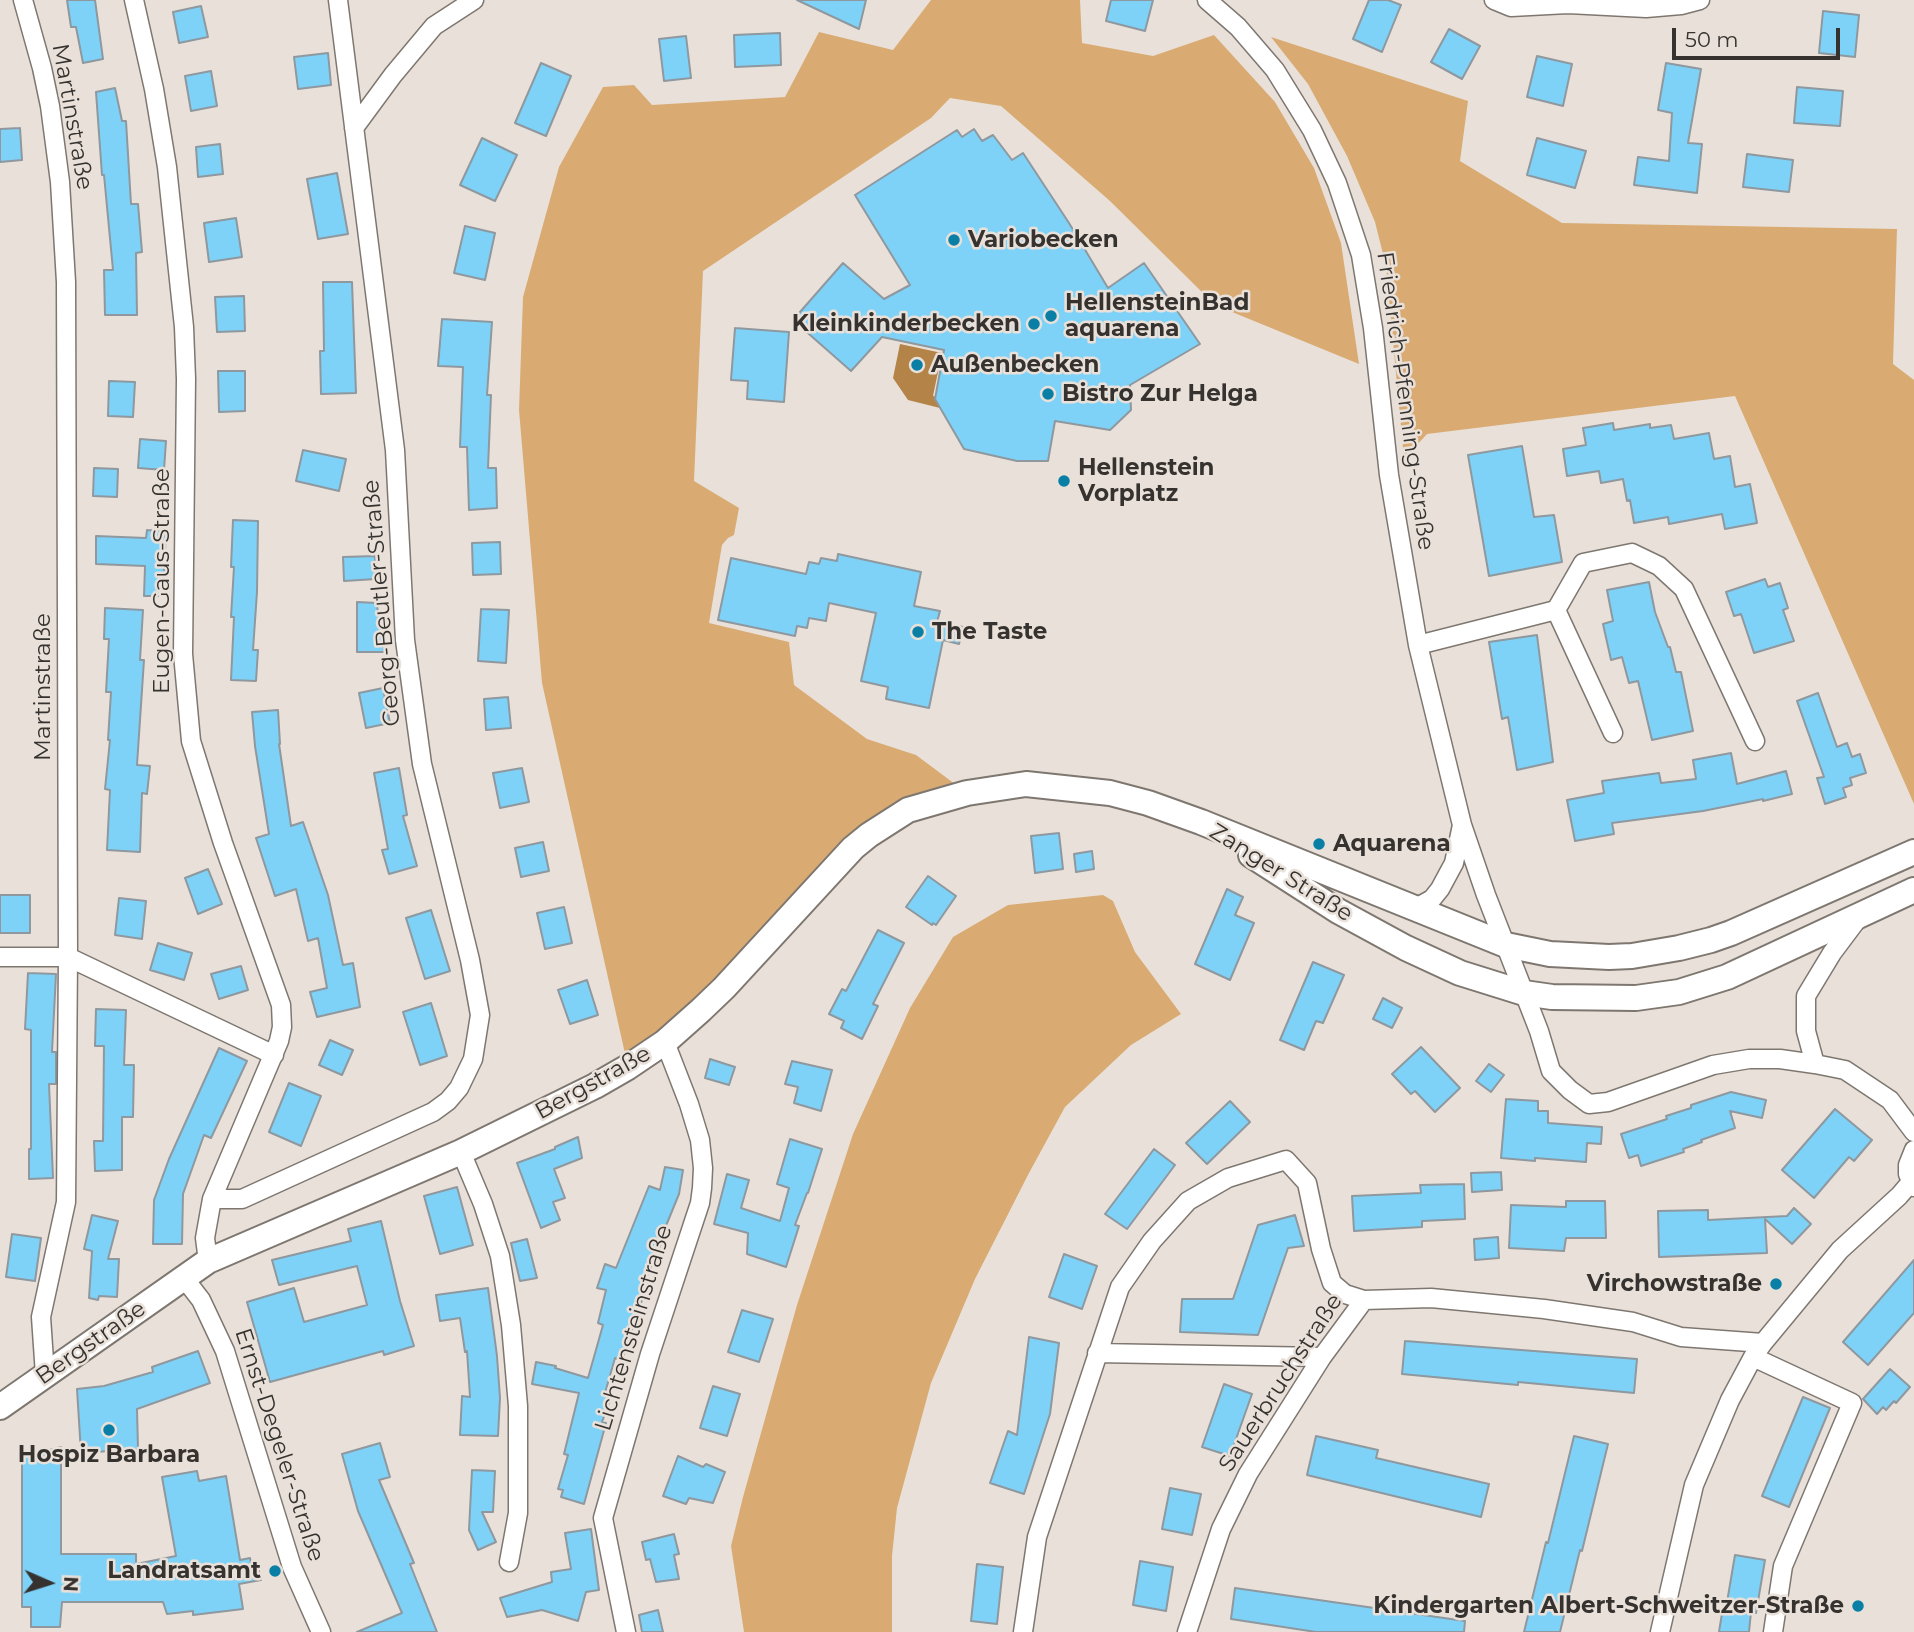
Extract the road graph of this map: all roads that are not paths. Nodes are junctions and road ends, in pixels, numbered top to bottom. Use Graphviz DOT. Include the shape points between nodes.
graph roads {
  1 [pos="23,0"];
  2 [pos="134,0"];
  3 [pos="338,0"];
  4 [pos="474,0"];
  5 [pos="1207,0"];
  6 [pos="1494,0"];
  7 [pos="1700,0"];
  8 [pos="354,128"];
  9 [pos="1556,610"];
  10 [pos="1418,645"];
  11 [pos="1613,733"];
  12 [pos="1755,741"];
  13 [pos="1200,822"];
  14 [pos="1462,825"];
  15 [pos="1914,852"];
  16 [pos="1914,890"];
  17 [pos="1414,909"];
  18 [pos="1861,914"];
  19 [pos="1506,945"];
  20 [pos="0,957"];
  21 [pos="68,957"];
  22 [pos="1524,993"];
  23 [pos="664,1042"];
  24 [pos="274,1055"];
  25 [pos="1815,1064"];
  26 [pos="1913,1131"];
  27 [pos="461,1152"];
  28 [pos="1912,1153"];
  29 [pos="1909,1189"];
  30 [pos="212,1199"];
  31 [pos="208,1261"];
  32 [pos="184,1278"];
  33 [pos="1364,1300"];
  34 [pos="1758,1350"];
  35 [pos="1097,1353"];
  36 [pos="1322,1357"];
  37 [pos="45,1375"];
  38 [pos="0,1407"];
  39 [pos="509,1562"];
  40 [pos="321,1632"];
  41 [pos="626,1632"];
  42 [pos="1023,1632"];
  43 [pos="1187,1632"];
  44 [pos="1660,1632"];
  45 [pos="1773,1632"];
  1 -- 21 [label="street, Martinstraße" via="50,106 65,242"];
  2 -- 24 [label="street, Eugen-Gaus-Straße" via="161,129 184,327 183,654 191,741 281,1005 282,1027"];
  3 -- 8 [label="street, Georg-Beutler-Straße"];
  4 -- 8 [label="street" via="434,26"];
  5 -- 10 [label="street, Friedrich-Pfenning-Straße" via="1275,70 1338,183 1361,256 1389,475"];
  6 -- 7 [label="street" via="1511,7 1646,8"];
  8 -- 30 [label="street, Georg-Beutler-Straße" via="395,450 405,640 422,764 480,1014 473,1059 459,1088 433,1112 242,1199"];
  9 -- 10 [label="street"];
  9 -- 11 [label="street"];
  9 -- 12 [label="street" via="1583,563 1632,554 1659,566 1684,589"];
  10 -- 14 [label="street, Friedrich-Pfenning-Straße"];
  13 -- 17 [label="street, Zanger Straße"];
  13 -- 22 [label="street, Zanger Straße" via="1338,911 1406,948 1460,973"];
  13 -- 23 [label="street, Bergstraße" via="1110,793 1026,784 967,793 908,810 853,848 724,988"];
  14 -- 17 [label="street, Friedrich-Pfenning-Straße" via="1454,863 1440,889"];
  14 -- 19 [label="street, Friedrich-Pfenning-Straße"];
  15 -- 19 [label="street, Zanger Straße" via="1731,933 1679,948 1609,957 1550,954"];
  16 -- 18 [label="street, Zanger Straße"];
  17 -- 19 [label="street, Zanger Straße"];
  18 -- 22 [label="street, Zanger Straße" via="1727,977 1679,992 1595,999"];
  18 -- 25 [label="street" via="1806,996 1805,1031"];
  19 -- 22 [label="street, Friedrich-Pfenning-Straße"];
  20 -- 21 [label="street"];
  21 -- 24 [label="street"];
  21 -- 37 [label="street, Martinstraße" via="66,1202 41,1317"];
  22 -- 25 [label="street" via="1551,1071 1589,1104 1608,1102 1713,1065 1749,1059"];
  23 -- 27 [label="street, Bergstraße" via="595,1086"];
  23 -- 41 [label="street, Lichtensteinstraße" via="700,1140 702,1188 603,1518"];
  24 -- 30 [label="street, Eugen-Gaus-Straße"];
  25 -- 26 [label="street" via="1845,1070 1890,1100"];
  26 -- 28 [label="street"];
  27 -- 31 [label="street, Bergstraße"];
  27 -- 39 [label="street" via="500,1256 511,1325 518,1406 518,1513"];
  28 -- 29 [label="street"];
  29 -- 34 [label="street" via="1840,1250"];
  30 -- 31 [label="street, Eugen-Gaus-Straße" via="205,1238"];
  31 -- 32 [label="street, Bergstraße"];
  32 -- 37 [label="street, Bergstraße"];
  32 -- 40 [label="street, Ernst-Degeler-Straße" via="201,1300 225,1351 292,1567"];
  33 -- 34 [label="street, Sauerbruchstraße" via="1431,1298 1544,1309 1633,1321 1681,1337"];
  33 -- 35 [label="street" via="1345,1294 1332,1283 1307,1183 1286,1160 1228,1178 1188,1201 1120,1287"];
  33 -- 36 [label="street, Sauerbruchstraße"];
  34 -- 44 [label="street" via="1730,1400 1694,1485"];
  34 -- 45 [label="street" via="1852,1403 1783,1566"];
  35 -- 36 [label="street"];
  35 -- 42 [label="street" via="1037,1537"];
  36 -- 43 [label="street, Sauerbruchstraße" via="1248,1474 1226,1518"];
  37 -- 38 [label="street, Bergstraße"];
}
